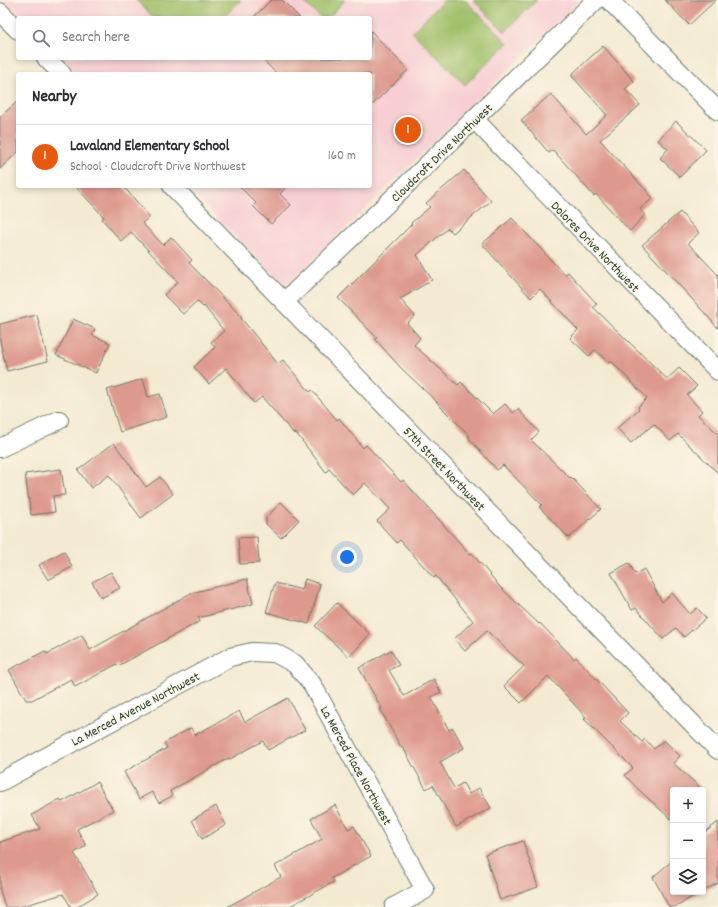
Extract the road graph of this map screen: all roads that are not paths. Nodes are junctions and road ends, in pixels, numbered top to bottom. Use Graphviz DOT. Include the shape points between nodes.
graph roads {
  1 [pos="596,0"];
  2 [pos="609,0"];
  3 [pos="0,12"];
  4 [pos="16,28"];
  5 [pos="48,60"];
  6 [pos="60,72"];
  7 [pos="718,111"];
  8 [pos="474,119"];
  9 [pos="174,188"];
  10 [pos="284,302"];
  11 [pos="718,371"];
  12 [pos="59,420"];
  13 [pos="0,448"];
  14 [pos="275,653"];
  15 [pos="718,750"];
  16 [pos="0,782"];
  17 [pos="394,907"];
  1 -- 8 [label="street, Cloudcroft Drive Northwest"];
  2 -- 7 [label="street"];
  3 -- 4 [label="street"];
  5 -- 6 [label="street"];
  8 -- 10 [label="street, Cloudcroft Drive Northwest"];
  8 -- 11 [label="street, Dolores Drive Northwest"];
  9 -- 10 [label="street, 57th Street Northwest"];
  10 -- 15 [label="street, 57th Street Northwest"];
  12 -- 13 [label="street"];
  14 -- 16 [label="street, La Merced Avenue Northwest" via="252,652 230,657"];
  14 -- 17 [label="street, La Merced Place Northwest" via="295,664 312,684 425,890"];
}
